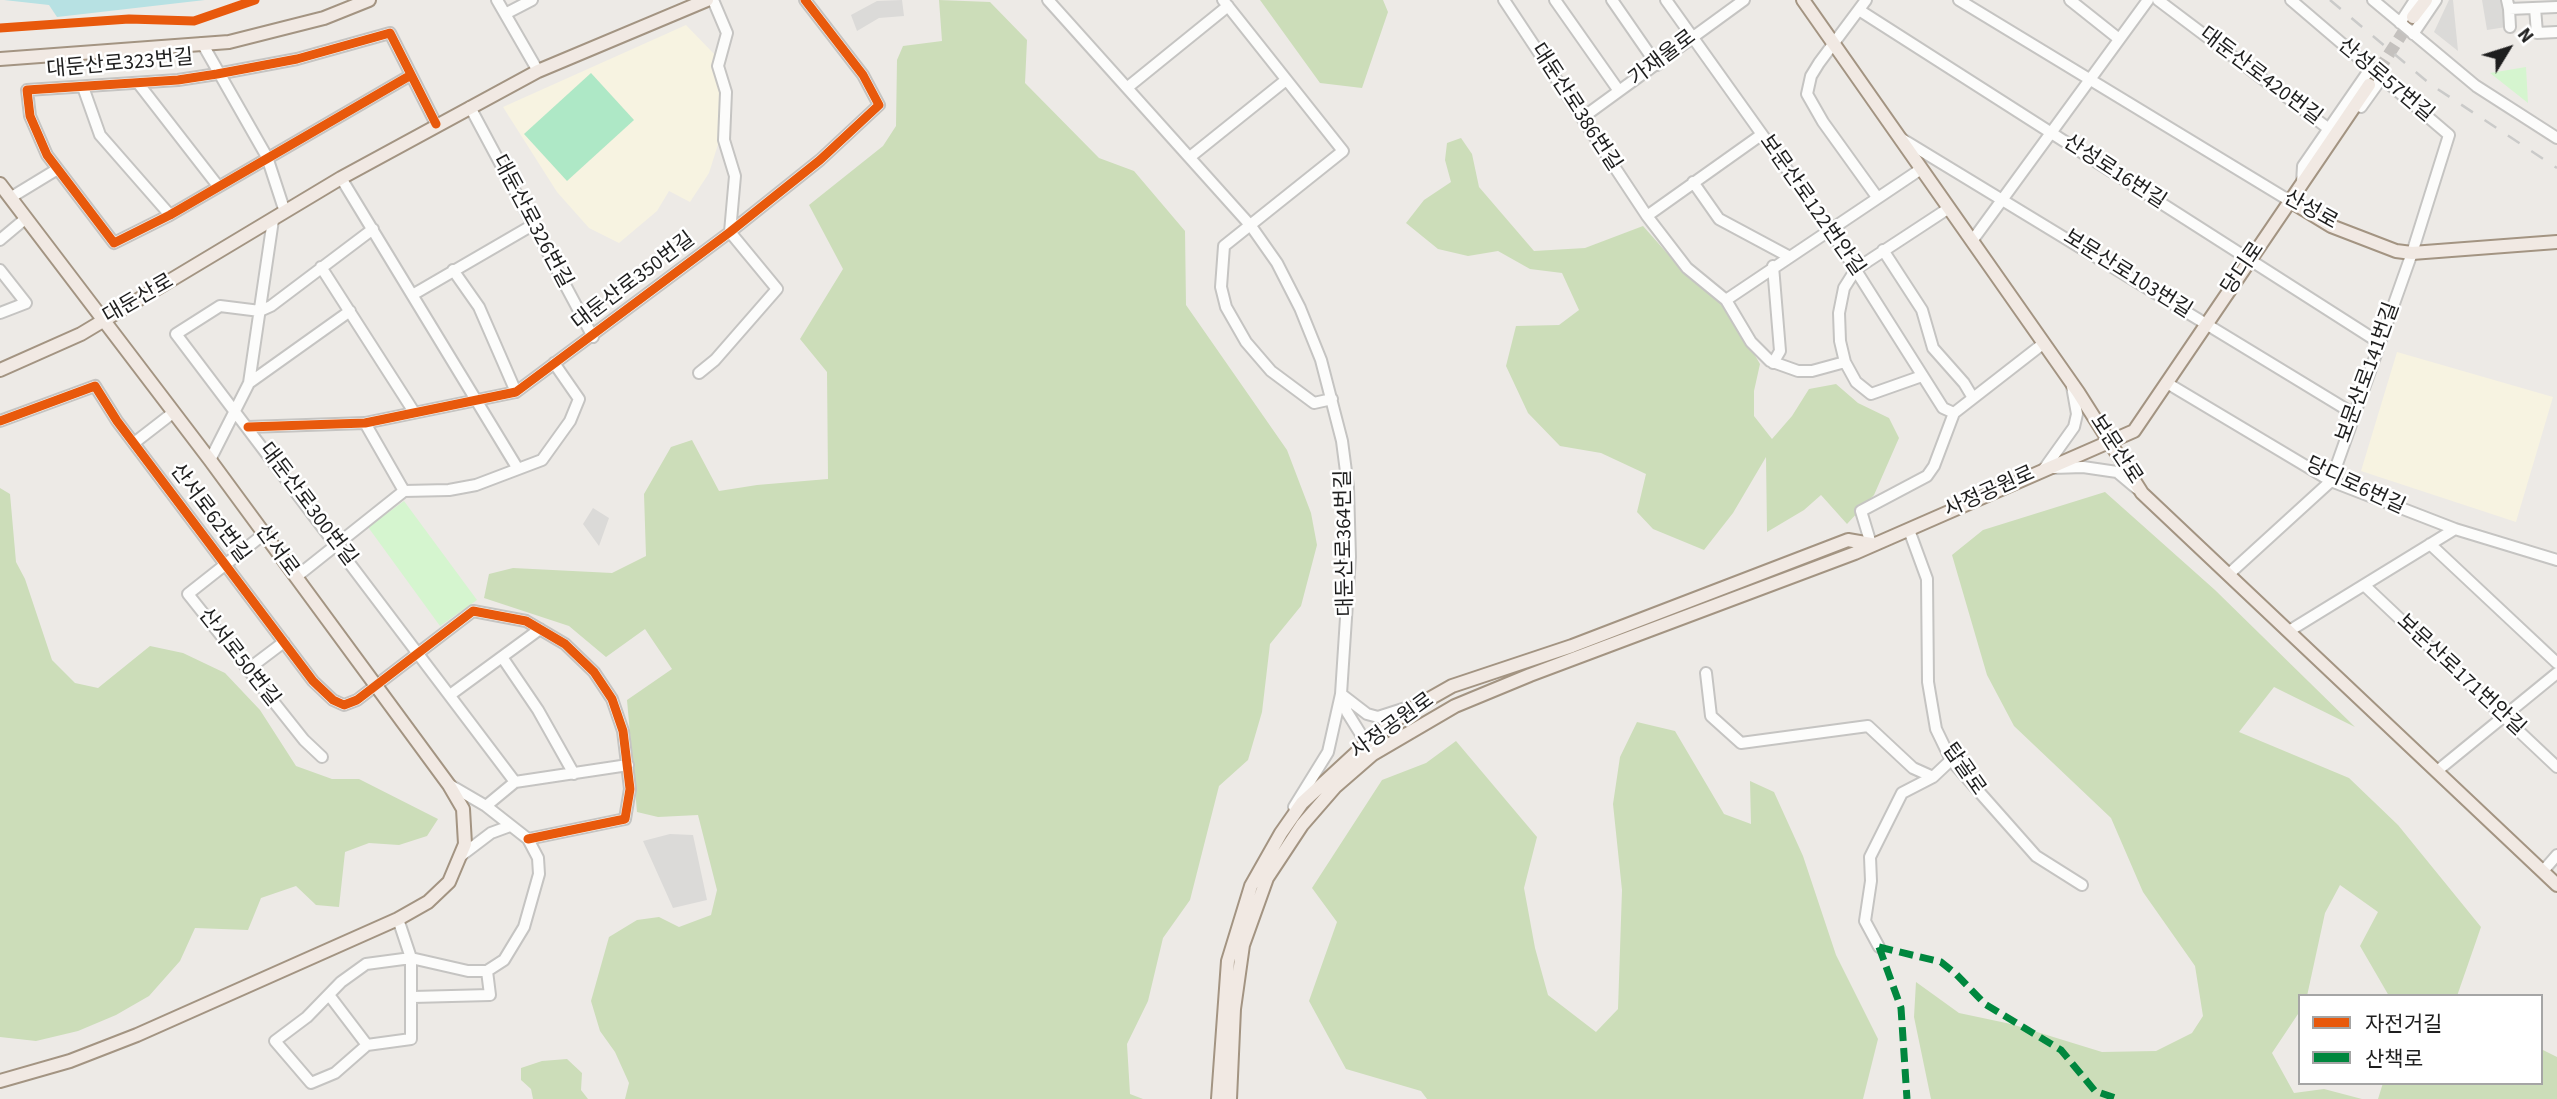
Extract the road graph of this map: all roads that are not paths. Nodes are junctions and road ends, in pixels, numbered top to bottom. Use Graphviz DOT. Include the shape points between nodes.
graph roads {
  1 [pos="369,0"];
  2 [pos="497,0"];
  3 [pos="532,0"];
  4 [pos="707,0"];
  5 [pos="713,0"];
  6 [pos="805,0"];
  7 [pos="1048,0"];
  8 [pos="1504,0"];
  9 [pos="1555,0"];
  10 [pos="1612,0"];
  11 [pos="1666,0"];
  12 [pos="1744,0"];
  13 [pos="1803,0"];
  14 [pos="1866,0"];
  15 [pos="1959,0"];
  16 [pos="2070,0"];
  17 [pos="2148,0"];
  18 [pos="2158,0"];
  19 [pos="2291,0"];
  20 [pos="2373,0"];
  21 [pos="2415,0"];
  22 [pos="2426,0"];
  23 [pos="2436,0"];
  24 [pos="1225,3"];
  25 [pos="2508,5"];
  26 [pos="2557,7"];
  27 [pos="2535,8"];
  28 [pos="1859,10"];
  29 [pos="505,14"];
  30 [pos="2408,25"];
  31 [pos="2510,27"];
  32 [pos="2557,32"];
  33 [pos="1692,37"];
  34 [pos="2119,39"];
  35 [pos="202,43"];
  36 [pos="1833,43"];
  37 [pos="0,60"];
  38 [pos="1657,65"];
  39 [pos="2370,69"];
  40 [pos="538,71"];
  41 [pos="217,74"];
  42 [pos="411,75"];
  43 [pos="1286,80"];
  44 [pos="2090,80"];
  45 [pos="2375,82"];
  46 [pos="138,83"];
  47 [pos="83,87"];
  48 [pos="1128,88"];
  49 [pos="1619,91"];
  50 [pos="470,107"];
  51 [pos="1582,118"];
  52 [pos="436,124"];
  53 [pos="2329,129"];
  54 [pos="2050,132"];
  55 [pos="1761,135"];
  56 [pos="1899,137"];
  57 [pos="2557,138"];
  58 [pos="267,157"];
  59 [pos="1190,157"];
  60 [pos="1921,169"];
  61 [pos="56,170"];
  62 [pos="341,178"];
  63 [pos="1693,182"];
  64 [pos="2302,183"];
  65 [pos="0,184"];
  66 [pos="218,186"];
  67 [pos="1877,197"];
  68 [pos="10,198"];
  69 [pos="2003,198"];
  70 [pos="2290,201"];
  71 [pos="1949,208"];
  72 [pos="285,212"];
  73 [pos="170,215"];
  74 [pos="1647,216"];
  75 [pos="25,219"];
  76 [pos="273,220"];
  77 [pos="531,226"];
  78 [pos="1251,226"];
  79 [pos="373,229"];
  80 [pos="1831,231"];
  81 [pos="730,232"];
  82 [pos="0,240"];
  83 [pos="1972,241"];
  84 [pos="2557,242"];
  85 [pos="1883,250"];
  86 [pos="2412,253"];
  87 [pos="1788,256"];
  88 [pos="2250,260"];
  89 [pos="1773,266"];
  90 [pos="321,267"];
  91 [pos="1856,269"];
  92 [pos="0,270"];
  93 [pos="453,270"];
  94 [pos="414,294"];
  95 [pos="1726,300"];
  96 [pos="260,311"];
  97 [pos="350,311"];
  98 [pos="0,313"];
  99 [pos="105,320"];
  100 [pos="2207,324"];
  101 [pos="593,337"];
  102 [pos="2043,343"];
  103 [pos="2380,343"];
  104 [pos="1845,362"];
  105 [pos="554,363"];
  106 [pos="1773,363"];
  107 [pos="0,370"];
  108 [pos="699,373"];
  109 [pos="1922,376"];
  110 [pos="249,383"];
  111 [pos="2071,383"];
  112 [pos="2166,383"];
  113 [pos="516,392"];
  114 [pos="1973,398"];
  115 [pos="1332,399"];
  116 [pos="479,400"];
  117 [pos="174,412"];
  118 [pos="236,412"];
  119 [pos="414,412"];
  120 [pos="1954,412"];
  121 [pos="2354,414"];
  122 [pos="0,421"];
  123 [pos="365,423"];
  124 [pos="248,427"];
  125 [pos="134,443"];
  126 [pos="2109,443"];
  127 [pos="210,460"];
  128 [pos="518,468"];
  129 [pos="2044,469"];
  130 [pos="2331,481"];
  131 [pos="404,491"];
  132 [pos="2142,493"];
  133 [pos="2455,529"];
  134 [pos="1909,530"];
  135 [pos="264,534"];
  136 [pos="1871,544"];
  137 [pos="2430,544"];
  138 [pos="337,545"];
  139 [pos="2557,560"];
  140 [pos="225,564"];
  141 [pos="2229,575"];
  142 [pos="296,577"];
  143 [pos="2364,585"];
  144 [pos="540,629"];
  145 [pos="2289,631"];
  146 [pos="284,642"];
  147 [pos="417,651"];
  148 [pos="502,657"];
  149 [pos="2557,663"];
  150 [pos="247,670"];
  151 [pos="1706,673"];
  152 [pos="2557,673"];
  153 [pos="375,685"];
  154 [pos="1341,694"];
  155 [pos="450,695"];
  156 [pos="1434,695"];
  157 [pos="2504,717"];
  158 [pos="1370,749"];
  159 [pos="322,757"];
  160 [pos="1951,760"];
  161 [pos="628,765"];
  162 [pos="2557,767"];
  163 [pos="2437,771"];
  164 [pos="575,774"];
  165 [pos="1933,777"];
  166 [pos="515,782"];
  167 [pos="449,785"];
  168 [pos="486,806"];
  169 [pos="510,826"];
  170 [pos="1281,833"];
  171 [pos="528,839"];
  172 [pos="462,855"];
  173 [pos="2557,855"];
  174 [pos="2543,871"];
  175 [pos="2082,885"];
  176 [pos="2557,885"];
  177 [pos="398,919"];
  178 [pos="1879,947"];
  179 [pos="411,958"];
  180 [pos="487,971"];
  181 [pos="329,995"];
  182 [pos="413,997"];
  183 [pos="368,1045"];
  184 [pos="0,1081"];
  185 [pos="1218,1099"];
  186 [pos="1230,1099"];
  1 -- 35 [label="main road" via="324,18 229,42"];
  2 -- 29 [label="street"];
  3 -- 29 [label="street"];
  4 -- 40 [label="main road, 대둔산로"];
  5 -- 81 [label="street" via="727,33 718,66 726,92 724,139 735,176"];
  6 -- 81 [label="street, 대둔산로350번길" via="863,75 879,105 820,160"];
  7 -- 48 [label="street, 대둔산로364번길"];
  8 -- 51 [label="street, 대둔산로386번길"];
  9 -- 49 [label="street"];
  10 -- 38 [label="street"];
  11 -- 33 [label="street, 보문산로122번안길"];
  12 -- 33 [label="street, 가재울로"];
  13 -- 36 [label="main road, 보문산로"];
  14 -- 28 [label="street"];
  15 -- 44 [label="street, 산성로"];
  16 -- 34 [label="street"];
  17 -- 34 [label="street"];
  18 -- 53 [label="street, 대둔산로420번길"];
  19 -- 39 [label="street, 산성로57번길"];
  20 -- 30 [label="street"];
  21 -- 30 [label="street"];
  22 -- 30 [label="main road"];
  23 -- 30 [label="street"];
  24 -- 43 [label="street"];
  24 -- 48 [label="street"];
  25 -- 27 [label="street"];
  25 -- 31 [label="street"];
  26 -- 27 [label="street"];
  27 -- 32 [label="street" via="2537,33"];
  28 -- 36 [label="street"];
  28 -- 54 [label="street, 산성로16번길"];
  29 -- 40 [label="street"];
  30 -- 57 [label="street" via="2476,86"];
  33 -- 38 [label="street, 가재울로"];
  33 -- 55 [label="street, 보문산로122번안길"];
  34 -- 44 [label="street"];
  35 -- 37 [label="main road"];
  35 -- 41 [label="street"];
  36 -- 56 [label="main road, 보문산로"];
  36 -- 67 [label="street" via="1811,76 1807,94"];
  38 -- 49 [label="street, 가재울로"];
  39 -- 45 [label="street, 산성로57번길"];
  39 -- 53 [label="street"];
  40 -- 50 [label="main road, 대둔산로"];
  41 -- 42 [label="street, 대둔산로323번길" via="297,59 390,33"];
  41 -- 46 [label="street, 대둔산로323번길"];
  41 -- 58 [label="street, 대둔산로323번길"];
  42 -- 52 [label="street, 대둔산로323번길"];
  42 -- 58 [label="street, 대둔산로323번길"];
  43 -- 59 [label="street"];
  43 -- 78 [label="street" via="1343,150"];
  44 -- 54 [label="street"];
  44 -- 70 [label="street, 산성로"];
  45 -- 64 [label="main road, 당디로"];
  45 -- 86 [label="street, 산성로57번길" via="2449,135"];
  46 -- 47 [label="street, 대둔산로323번길"];
  46 -- 66 [label="street, 대둔산로323번길"];
  47 -- 61 [label="street, 대둔산로323번길" via="27,90 30,116"];
  47 -- 73 [label="street, 대둔산로323번길" via="100,135"];
  48 -- 59 [label="street, 대둔산로364번길"];
  49 -- 51 [label="street, 가재울로"];
  50 -- 52 [label="main road, 대둔산로"];
  50 -- 77 [label="street, 대둔산로326번길"];
  51 -- 74 [label="street, 대둔산로386번길"];
  52 -- 62 [label="main road, 대둔산로"];
  53 -- 64 [label="street" via="2303,166"];
  54 -- 69 [label="street"];
  54 -- 88 [label="street, 산성로16번길"];
  55 -- 63 [label="street"];
  55 -- 80 [label="street, 보문산로122번안길"];
  56 -- 60 [label="main road, 보문산로"];
  56 -- 69 [label="street, 보문산로103번길"];
  58 -- 66 [label="street, 대둔산로323번길"];
  58 -- 72 [label="street"];
  59 -- 78 [label="street, 대둔산로364번길"];
  60 -- 67 [label="street"];
  60 -- 71 [label="main road, 보문산로"];
  61 -- 68 [label="street"];
  61 -- 73 [label="street, 대둔산로323번길" via="114,243"];
  62 -- 72 [label="main road, 대둔산로"];
  62 -- 79 [label="street"];
  63 -- 74 [label="street"];
  63 -- 87 [label="street" via="1718,219"];
  64 -- 70 [label="main road, 당디로"];
  65 -- 68 [label="main road, 산서로"];
  66 -- 73 [label="street, 대둔산로323번길"];
  67 -- 80 [label="street"];
  68 -- 75 [label="main road, 산서로"];
  69 -- 83 [label="street"];
  69 -- 100 [label="street, 보문산로103번길"];
  70 -- 86 [label="main road, 산성로" via="2331,226"];
  70 -- 88 [label="main road, 당디로"];
  71 -- 83 [label="main road, 보문산로"];
  71 -- 85 [label="street"];
  72 -- 76 [label="main road, 대둔산로"];
  74 -- 95 [label="street, 대둔산로386번길" via="1687,268"];
  75 -- 82 [label="street"];
  75 -- 99 [label="main road, 산서로"];
  76 -- 96 [label="street"];
  76 -- 99 [label="main road, 대둔산로"];
  77 -- 93 [label="street"];
  77 -- 101 [label="street, 대둔산로326번길"];
  78 -- 115 [label="street, 대둔산로364번길" via="1300,308"];
  78 -- 115 [label="street" via="1224,246 1221,287 1226,307 1246,342 1271,371 1314,403"];
  79 -- 90 [label="street"];
  79 -- 94 [label="street"];
  80 -- 87 [label="street"];
  80 -- 91 [label="street, 보문산로122번안길"];
  81 -- 101 [label="street, 대둔산로350번길"];
  81 -- 108 [label="street" via="777,289"];
  83 -- 102 [label="main road, 보문산로"];
  84 -- 86 [label="main road, 산성로"];
  85 -- 91 [label="street"];
  85 -- 114 [label="street" via="1922,310 1933,348"];
  86 -- 103 [label="street, 보문산로141번길"];
  87 -- 89 [label="street"];
  88 -- 100 [label="main road, 당디로"];
  88 -- 103 [label="street, 산성로16번길"];
  89 -- 95 [label="street"];
  89 -- 106 [label="street" via="1780,351"];
  90 -- 96 [label="street"];
  90 -- 97 [label="street"];
  91 -- 104 [label="street" via="1844,288 1839,313"];
  91 -- 109 [label="street, 보문산로122번안길"];
  92 -- 98 [label="street" via="26,303"];
  93 -- 94 [label="street"];
  93 -- 113 [label="street" via="479,307"];
  94 -- 116 [label="street"];
  95 -- 106 [label="street, 대둔산로386번길" via="1751,342"];
  96 -- 110 [label="street"];
  96 -- 118 [label="street, 대둔산로300번길" via="220,306 176,334"];
  97 -- 110 [label="street"];
  97 -- 119 [label="street"];
  99 -- 107 [label="main road, 대둔산로"];
  99 -- 117 [label="main road, 산서로"];
  100 -- 112 [label="main road, 당디로"];
  100 -- 121 [label="street, 보문산로103번길"];
  101 -- 105 [label="street, 대둔산로350번길"];
  102 -- 111 [label="main road, 보문산로"];
  102 -- 114 [label="street"];
  103 -- 121 [label="street, 보문산로141번길"];
  104 -- 106 [label="street" via="1812,371"];
  104 -- 109 [label="street" via="1856,382 1871,394"];
  105 -- 113 [label="street, 대둔산로350번길"];
  105 -- 128 [label="street" via="579,399 570,421 542,460"];
  109 -- 120 [label="street, 보문산로122번안길" via="1943,408"];
  110 -- 118 [label="street"];
  111 -- 126 [label="main road, 보문산로"];
  111 -- 129 [label="street" via="2077,414 2074,427"];
  112 -- 126 [label="main road, 당디로" via="2134,431"];
  112 -- 130 [label="street, 당디로6번길"];
  113 -- 116 [label="street, 대둔산로350번길"];
  114 -- 120 [label="street"];
  115 -- 154 [label="street, 대둔산로364번길" via="1342,441 1350,525"];
  116 -- 119 [label="street, 대둔산로350번길"];
  116 -- 128 [label="street"];
  117 -- 125 [label="street"];
  117 -- 127 [label="main road, 산서로"];
  118 -- 124 [label="street, 대둔산로300번길"];
  118 -- 127 [label="street"];
  119 -- 123 [label="street, 대둔산로350번길"];
  120 -- 136 [label="street" via="1927,476 1861,512"];
  121 -- 130 [label="street, 보문산로141번길"];
  122 -- 125 [label="street, 산서로62번길" via="95,386"];
  123 -- 124 [label="street, 대둔산로350번길"];
  123 -- 131 [label="street"];
  124 -- 138 [label="street, 대둔산로300번길"];
  125 -- 140 [label="street, 산서로62번길"];
  126 -- 129 [label="main road, 사정공원로"];
  126 -- 132 [label="main road, 보문산로"];
  127 -- 135 [label="main road, 산서로"];
  128 -- 131 [label="street" via="476,485"];
  129 -- 132 [label="street" via="2083,467 2117,472"];
  129 -- 134 [label="main road, 사정공원로"];
  130 -- 133 [label="street, 당디로6번길"];
  130 -- 141 [label="street, 보문산로141번길"];
  131 -- 138 [label="street"];
  132 -- 141 [label="main road, 보문산로"];
  133 -- 137 [label="street"];
  133 -- 139 [label="street, 당디로6번길"];
  134 -- 136 [label="main road, 사정공원로"];
  134 -- 160 [label="street, 탑골로" via="1927,579 1928,682 1937,729"];
  135 -- 140 [label="street"];
  135 -- 142 [label="main road, 산서로"];
  136 -- 156 [label="main road, 사정공원로" via="1848,540"];
  136 -- 158 [label="main road, 사정공원로" via="1480,696"];
  137 -- 143 [label="street"];
  137 -- 149 [label="street"];
  138 -- 142 [label="street"];
  138 -- 147 [label="street, 대둔산로300번길"];
  140 -- 146 [label="street, 산서로62번길"];
  140 -- 150 [label="street, 산서로50번길" via="188,594"];
  141 -- 145 [label="main road, 보문산로"];
  142 -- 153 [label="main road, 산서로"];
  143 -- 145 [label="street"];
  143 -- 157 [label="street, 보문산로171번안길"];
  144 -- 147 [label="street" via="472,611"];
  144 -- 148 [label="street"];
  144 -- 161 [label="street" via="565,644 612,699"];
  145 -- 163 [label="main road, 보문산로"];
  146 -- 150 [label="street"];
  146 -- 153 [label="street, 산서로62번길" via="333,700 344,705"];
  147 -- 153 [label="street"];
  147 -- 155 [label="street, 대둔산로300번길"];
  148 -- 155 [label="street"];
  148 -- 164 [label="street"];
  150 -- 159 [label="street, 산서로50번길"];
  151 -- 165 [label="street" via="1711,716 1741,743 1868,726 1913,768"];
  152 -- 157 [label="street"];
  153 -- 167 [label="main road, 산서로"];
  154 -- 156 [label="street" via="1378,717"];
  154 -- 158 [label="street"];
  154 -- 170 [label="street, 대둔산로364번길" via="1328,752"];
  155 -- 166 [label="street, 대둔산로300번길"];
  156 -- 158 [label="main road, 사정공원로"];
  157 -- 162 [label="street, 보문산로171번안길"];
  157 -- 163 [label="street"];
  158 -- 170 [label="main road, 사정공원로" via="1302,803"];
  158 -- 186 [label="main road, 사정공원로" via="1302,825 1267,878 1243,945 1234,1009"];
  160 -- 165 [label="street"];
  160 -- 175 [label="street, 탑골로" via="2036,856"];
  161 -- 164 [label="street"];
  161 -- 171 [label="street" via="625,819"];
  163 -- 174 [label="main road, 보문산로"];
  164 -- 166 [label="street"];
  165 -- 178 [label="street" via="1902,793 1870,857 1865,921"];
  166 -- 168 [label="street"];
  167 -- 168 [label="street"];
  167 -- 172 [label="main road, 산서로" via="463,809"];
  168 -- 169 [label="street"];
  169 -- 171 [label="street"];
  169 -- 172 [label="street"];
  170 -- 185 [label="main road, 사정공원로" via="1251,886 1228,961"];
  171 -- 180 [label="street" via="540,874 534,899 504,960"];
  172 -- 177 [label="main road, 산서로" via="449,882 428,902"];
  173 -- 174 [label="street"];
  174 -- 176 [label="main road, 보문산로"];
  177 -- 179 [label="street"];
  177 -- 184 [label="main road, 산서로" via="137,1035"];
  179 -- 180 [label="street"];
  179 -- 181 [label="street" via="366,964"];
  179 -- 182 [label="street"];
  180 -- 182 [label="street" via="490,995"];
  181 -- 183 [label="street"];
  181 -- 183 [label="street" via="275,1041 311,1083 335,1073"];
  182 -- 183 [label="street" via="411,1038"];
}
